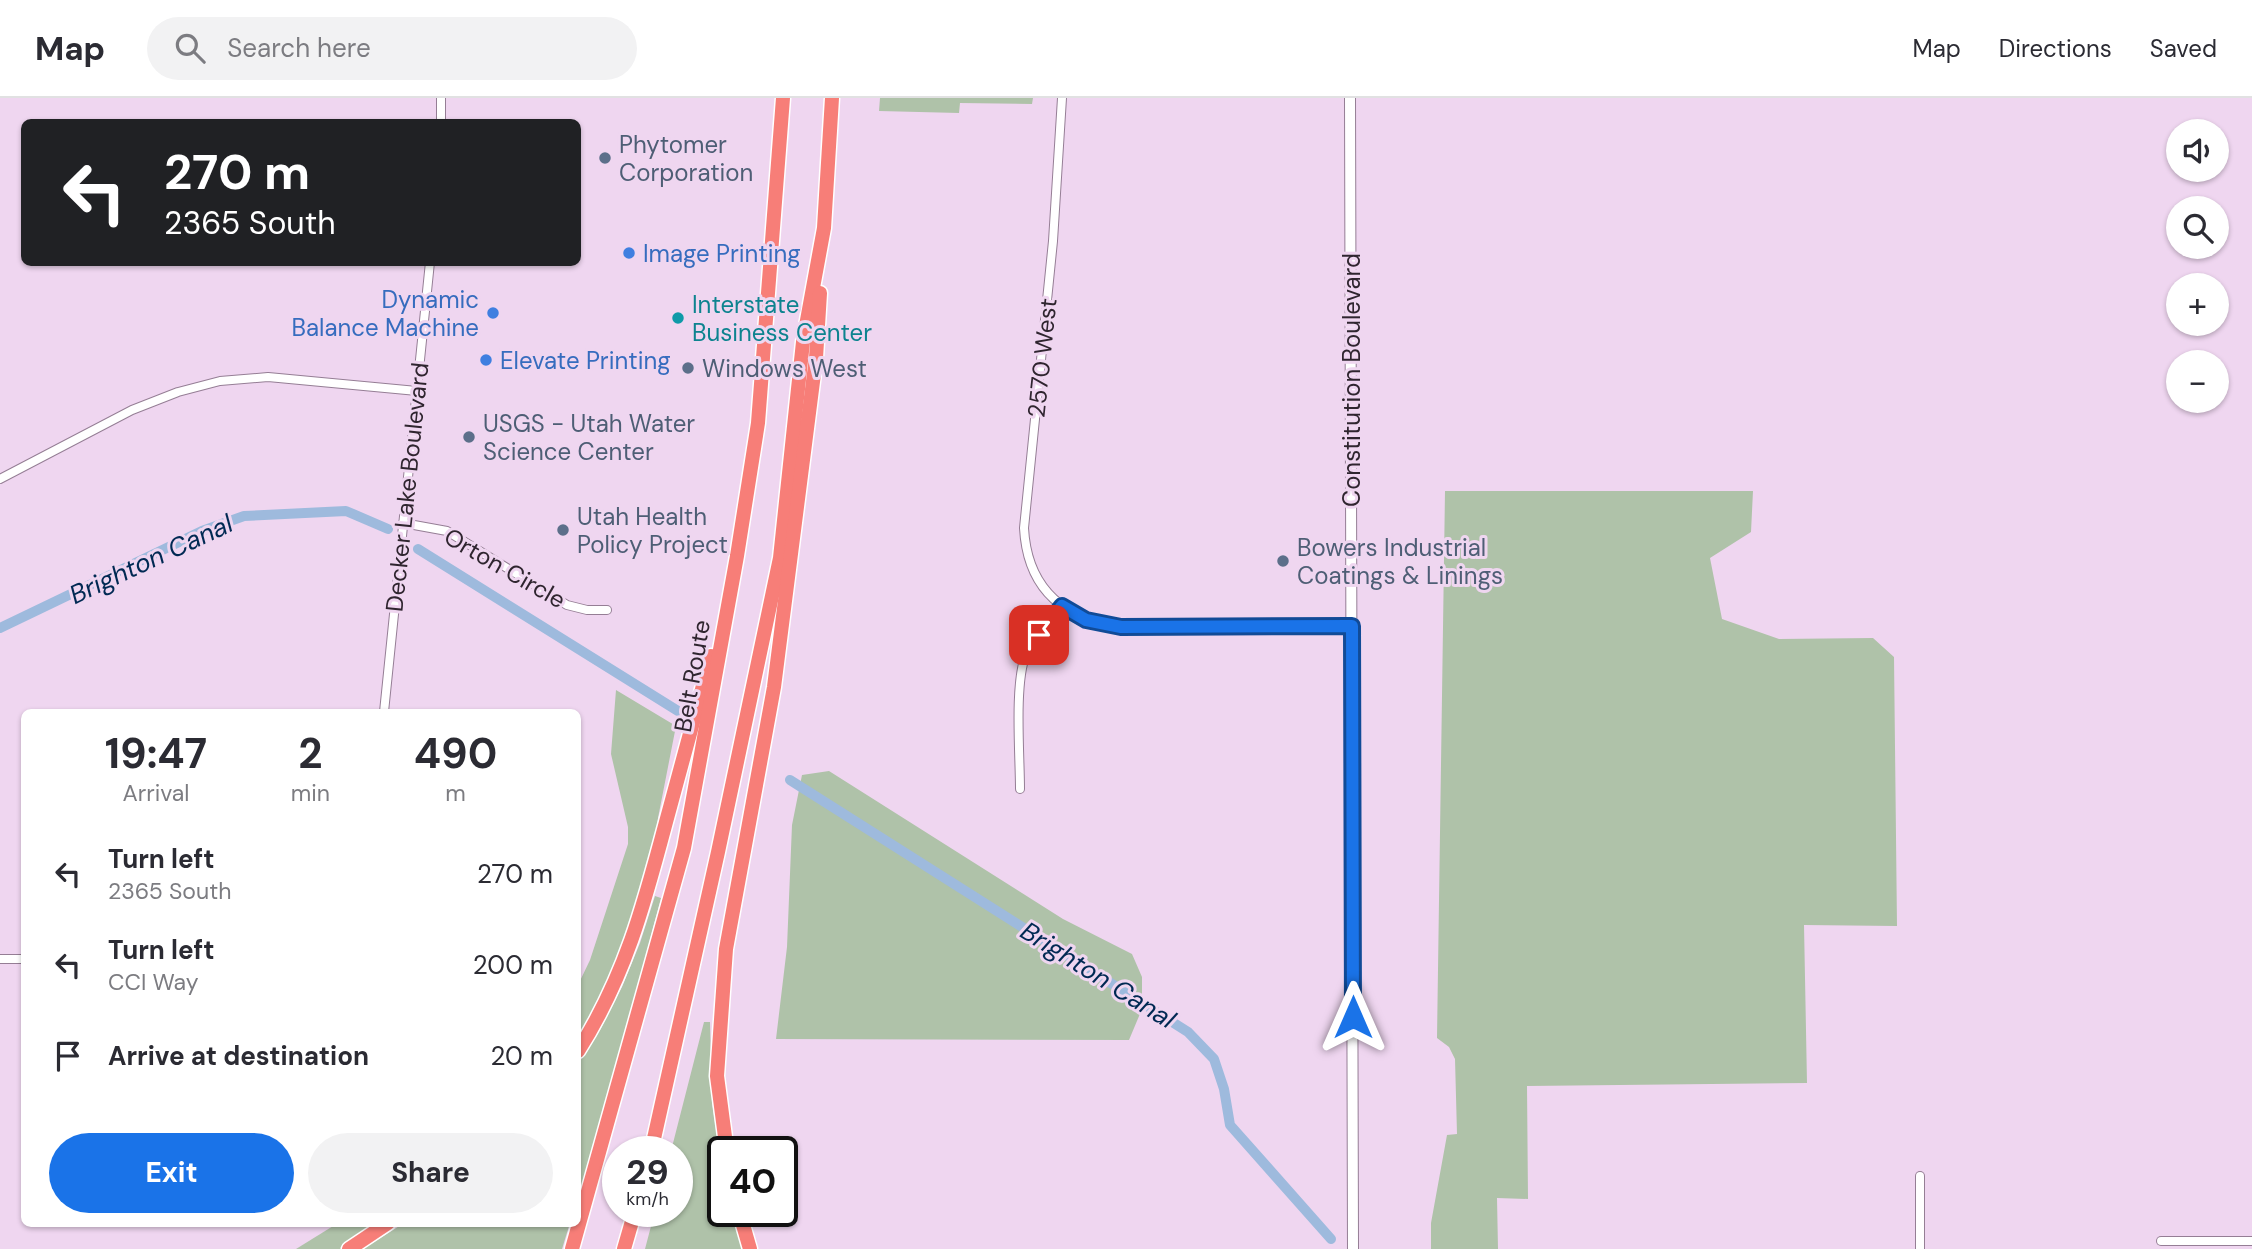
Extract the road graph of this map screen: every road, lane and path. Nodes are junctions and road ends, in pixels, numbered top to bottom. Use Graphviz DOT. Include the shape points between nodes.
graph roads {
  1 [pos="441,98"];
  2 [pos="783,98"];
  3 [pos="832,98"];
  4 [pos="1062,98"];
  5 [pos="1350,98"];
  6 [pos="441,119"];
  7 [pos="824,228"];
  8 [pos="430,266"];
  9 [pos="417,391"];
  10 [pos="0,479"];
  11 [pos="403,523"];
  12 [pos="737,556"];
  13 [pos="1062,606"];
  14 [pos="607,610"];
  15 [pos="1352,626"];
  16 [pos="384,709"];
  17 [pos="1020,789"];
  18 [pos="0,959"];
  19 [pos="21,959"];
  20 [pos="581,1046"];
  21 [pos="655,1136"];
  22 [pos="725,1136"];
  23 [pos="1920,1176"];
  24 [pos="581,1217"];
  25 [pos="382,1227"];
  26 [pos="578,1227"];
  27 [pos="630,1227"];
  28 [pos="744,1227"];
  29 [pos="2161,1241"];
  30 [pos="2252,1241"];
  31 [pos="349,1249"];
  32 [pos="572,1249"];
  33 [pos="624,1249"];
  34 [pos="750,1249"];
  35 [pos="1353,1249"];
  36 [pos="1920,1249"];
  1 -- 6 [label="street"];
  2 -- 12 [label="highway, Belt Route" via="758,423"];
  3 -- 7 [label="highway"];
  4 -- 13 [label="street, 2570 West" via="1024,528 1034,572"];
  5 -- 15 [label="street, Constitution Boulevard"];
  7 -- 21 [label="highway" via="803,342 780,558"];
  7 -- 22 [label="highway" via="816,358 787,592 726,949 718,1076"];
  8 -- 9 [label="street, Decker Lake Boulevard"];
  9 -- 10 [label="street" via="268,377 220,381 178,391 132,410"];
  9 -- 11 [label="street, Decker Lake Boulevard"];
  11 -- 14 [label="street, Orton Circle" via="447,531 567,605"];
  11 -- 16 [label="street, Decker Lake Boulevard"];
  12 -- 20 [label="highway" via="640,919 621,969"];
  12 -- 24 [label="highway, Belt Route" via="684,848"];
  13 -- 15 [label="street" via="1086,620 1121,627"];
  13 -- 17 [label="street" via="1032,645 1023,666"];
  15 -- 35 [label="street, Constitution Boulevard"];
  18 -- 19 [label="street"];
  23 -- 36 [label="street"];
  25 -- 31 [label="highway"];
  26 -- 32 [label="highway, Belt Route"];
  27 -- 33 [label="highway"];
  28 -- 34 [label="highway"];
  29 -- 30 [label="street"];
}
